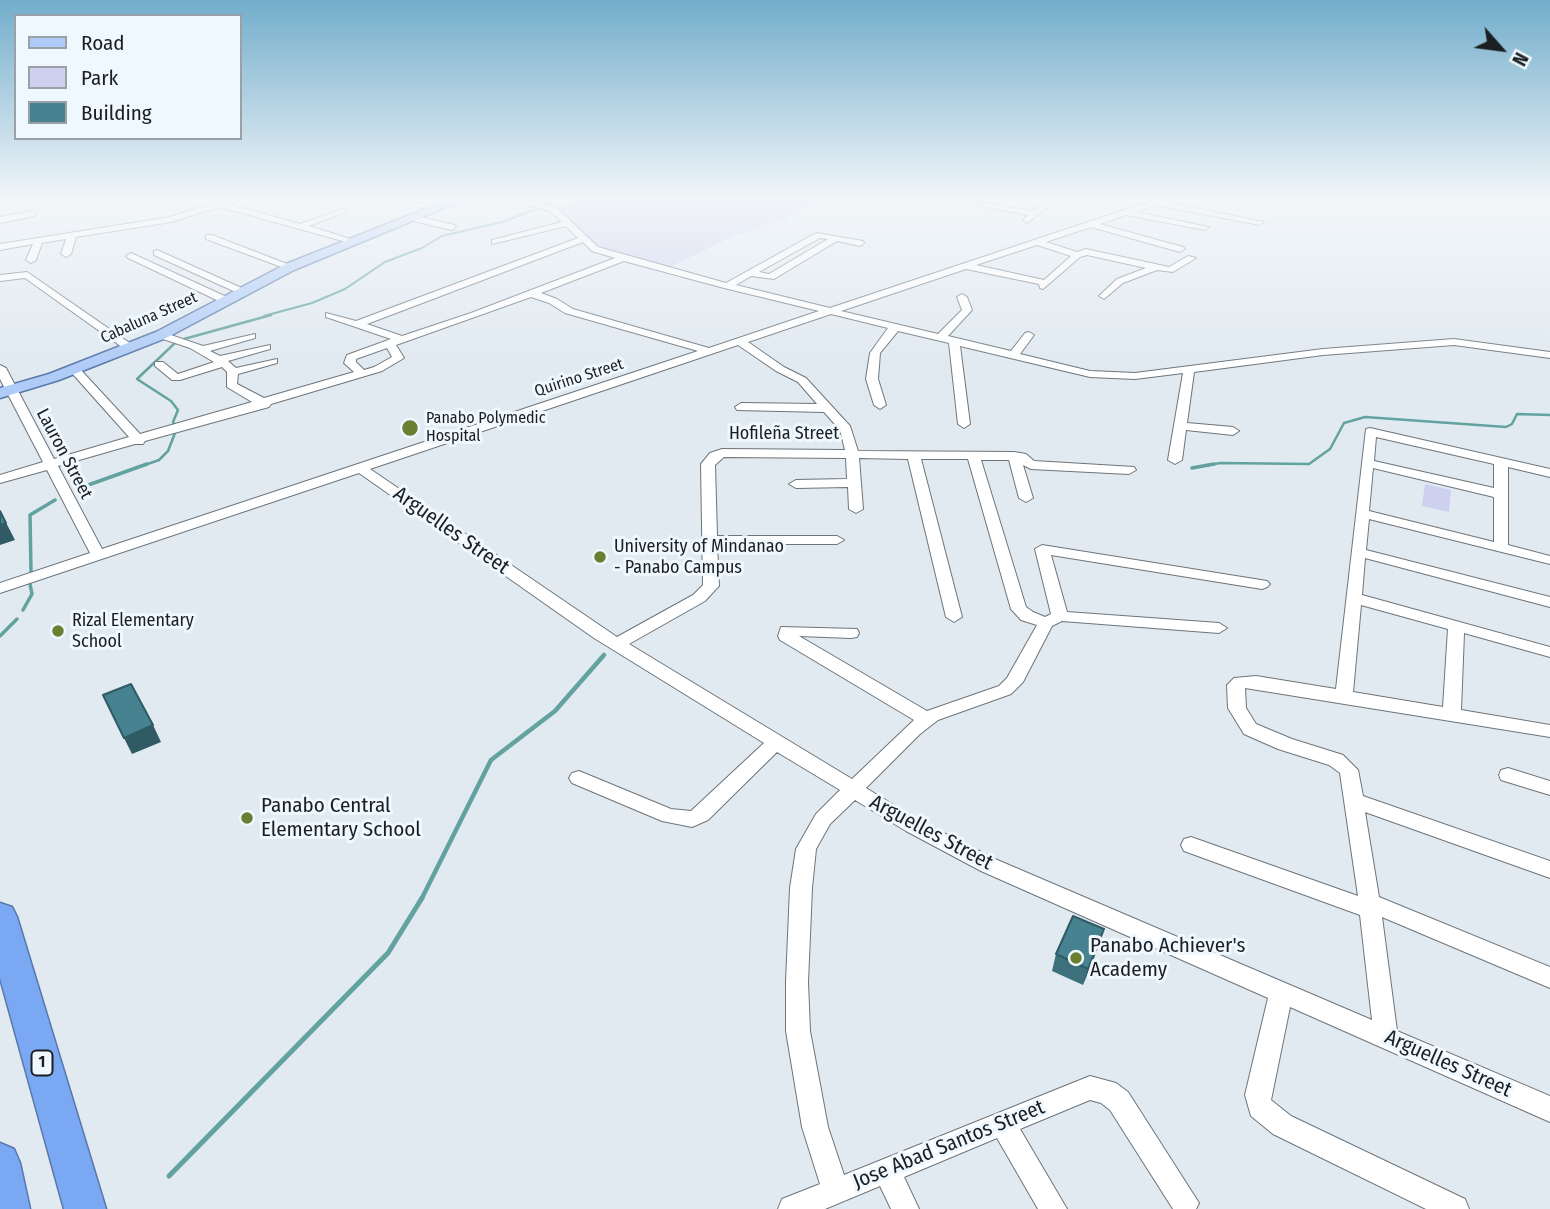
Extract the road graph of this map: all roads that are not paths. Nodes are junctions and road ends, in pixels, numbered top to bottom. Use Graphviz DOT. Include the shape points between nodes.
graph roads {
  1 [pos="33,254"];
  2 [pos="160,254"];
  3 [pos="256,254"];
  4 [pos="320,254"];
  5 [pos="543,254"];
  6 [pos="612,254"];
  7 [pos="809,254"];
  8 [pos="999,254"];
  9 [pos="1082,254"];
  10 [pos="1099,254"];
  11 [pos="1077,255"];
  12 [pos="131,256"];
  13 [pos="624,258"];
  14 [pos="1191,258"];
  15 [pos="31,260"];
  16 [pos="964,266"];
  17 [pos="290,267"];
  18 [pos="1157,267"];
  19 [pos="582,274"];
  20 [pos="0,278"];
  21 [pos="603,280"];
  22 [pos="727,286"];
  23 [pos="243,292"];
  24 [pos="530,293"];
  25 [pos="1104,296"];
  26 [pos="962,297"];
  27 [pos="228,301"];
  28 [pos="829,311"];
  29 [pos="330,315"];
  30 [pos="357,324"];
  31 [pos="895,327"];
  32 [pos="161,335"];
  33 [pos="1029,335"];
  34 [pos="939,338"];
  35 [pos="394,341"];
  36 [pos="739,341"];
  37 [pos="954,342"];
  38 [pos="130,348"];
  39 [pos="202,350"];
  40 [pos="709,351"];
  41 [pos="271,354"];
  42 [pos="1550,355"];
  43 [pos="1013,356"];
  44 [pos="222,362"];
  45 [pos="159,364"];
  46 [pos="0,368"];
  47 [pos="1189,369"];
  48 [pos="75,370"];
  49 [pos="233,372"];
  50 [pos="362,374"];
  51 [pos="5,392"];
  52 [pos="265,404"];
  53 [pos="880,405"];
  54 [pos="741,407"];
  55 [pos="829,408"];
  56 [pos="964,424"];
  57 [pos="1181,425"];
  58 [pos="1233,431"];
  59 [pos="139,440"];
  60 [pos="852,453"];
  61 [pos="913,453"];
  62 [pos="973,454"];
  63 [pos="1014,456"];
  64 [pos="1175,460"];
  65 [pos="1501,462"];
  66 [pos="1367,463"];
  67 [pos="50,464"];
  68 [pos="359,467"];
  69 [pos="1129,470"];
  70 [pos="1550,473"];
  71 [pos="0,479"];
  72 [pos="852,483"];
  73 [pos="796,484"];
  74 [pos="1501,494"];
  75 [pos="1026,498"];
  76 [pos="856,509"];
  77 [pos="1362,513"];
  78 [pos="711,540"];
  79 [pos="837,540"];
  80 [pos="1501,548"];
  81 [pos="1358,552"];
  82 [pos="98,555"];
  83 [pos="1550,560"];
  84 [pos="1262,584"];
  85 [pos="0,588"];
  86 [pos="1354,598"];
  87 [pos="1550,602"];
  88 [pos="954,617"];
  89 [pos="1053,619"];
  90 [pos="1456,626"];
  91 [pos="1219,628"];
  92 [pos="852,633"];
  93 [pos="617,644"];
  94 [pos="1550,652"];
  95 [pos="1344,696"];
  96 [pos="1451,714"];
  97 [pos="927,719"];
  98 [pos="1550,731"];
  99 [pos="775,743"];
  100 [pos="1508,775"];
  101 [pos="579,778"];
  102 [pos="1550,788"];
  103 [pos="852,790"];
  104 [pos="1352,800"];
  105 [pos="1191,845"];
  106 [pos="1550,870"];
  107 [pos="1369,906"];
  108 [pos="0,917"];
  109 [pos="1550,978"];
  110 [pos="1281,993"];
  111 [pos="1386,1037"];
  112 [pos="1550,1109"];
  113 [pos="1002,1122"];
  114 [pos="0,1163"];
  115 [pos="887,1171"];
  116 [pos="836,1192"];
  117 [pos="1185,1203"];
  118 [pos="9,1209"];
  119 [pos="85,1209"];
  120 [pos="792,1209"];
  121 [pos="905,1209"];
  122 [pos="1053,1209"];
  123 [pos="1455,1209"];
  1 -- 15 [label="street"];
  2 -- 23 [label="street"];
  3 -- 17 [label="street"];
  4 -- 17 [label="main road, Cabaluna Street"];
  5 -- 30 [label="street"];
  6 -- 13 [label="street"];
  7 -- 22 [label="street" via="771,277 749,273"];
  8 -- 16 [label="street, Quirino Street"];
  9 -- 11 [label="street"];
  10 -- 18 [label="street"];
  11 -- 16 [label="street" via="1044,285"];
  12 -- 27 [label="street"];
  13 -- 19 [label="street"];
  13 -- 22 [label="street"];
  14 -- 18 [label="street" via="1173,270"];
  16 -- 28 [label="street, Quirino Street"];
  17 -- 23 [label="main road, Cabaluna Street"];
  18 -- 25 [label="street" via="1119,281"];
  19 -- 21 [label="street"];
  19 -- 24 [label="street"];
  20 -- 38 [label="street" via="27,275"];
  22 -- 28 [label="street"];
  23 -- 27 [label="main road, Cabaluna Street"];
  24 -- 35 [label="street"];
  24 -- 40 [label="street" via="576,313"];
  26 -- 34 [label="street" via="967,310"];
  27 -- 32 [label="main road, Cabaluna Street"];
  28 -- 31 [label="street"];
  28 -- 36 [label="street, Quirino Street"];
  29 -- 30 [label="street"];
  30 -- 35 [label="street"];
  31 -- 34 [label="street"];
  31 -- 53 [label="street" via="875,353 872,379"];
  32 -- 38 [label="main road, Cabaluna Street"];
  32 -- 39 [label="street"];
  33 -- 43 [label="street"];
  34 -- 37 [label="street"];
  35 -- 50 [label="street" via="398,358"];
  35 -- 50 [label="street" via="351,357 350,363"];
  36 -- 40 [label="street, Quirino Street"];
  36 -- 55 [label="street" via="802,380"];
  37 -- 43 [label="street"];
  37 -- 56 [label="street"];
  38 -- 48 [label="main road, Cabaluna Street"];
  39 -- 41 [label="street" via="247,333"];
  39 -- 44 [label="street"];
  40 -- 68 [label="street, Quirino Street"];
  41 -- 44 [label="street"];
  41 -- 49 [label="street"];
  42 -- 47 [label="street" via="1454,342"];
  43 -- 47 [label="street" via="1113,376"];
  44 -- 45 [label="street" via="176,378"];
  44 -- 49 [label="street"];
  46 -- 51 [label="street, Lauron Street"];
  47 -- 57 [label="street"];
  48 -- 51 [label="main road, Cabaluna Street"];
  48 -- 59 [label="street"];
  49 -- 52 [label="street" via="230,385"];
  50 -- 52 [label="street"];
  51 -- 67 [label="street, Lauron Street"];
  52 -- 59 [label="street"];
  54 -- 55 [label="street"];
  55 -- 60 [label="street" via="846,429"];
  57 -- 58 [label="street"];
  57 -- 64 [label="street"];
  59 -- 67 [label="street"];
  60 -- 61 [label="street, Hofileña Street"];
  60 -- 72 [label="street"];
  60 -- 78 [label="street, Hofileña Street" via="731,452 715,456 708,464"];
  61 -- 62 [label="street, Hofileña Street"];
  61 -- 88 [label="street"];
  62 -- 63 [label="street, Hofileña Street"];
  62 -- 89 [label="street" via="1019,609 1027,616"];
  63 -- 69 [label="street, Hofileña Street" via="1031,465"];
  63 -- 75 [label="street"];
  65 -- 66 [label="street" via="1370,432"];
  65 -- 70 [label="street"];
  65 -- 74 [label="street"];
  66 -- 74 [label="street"];
  66 -- 77 [label="street"];
  67 -- 71 [label="street"];
  67 -- 82 [label="street, Lauron Street"];
  68 -- 82 [label="street, Quirino Street"];
  68 -- 93 [label="street, Arguelles Street"];
  72 -- 73 [label="street"];
  72 -- 76 [label="street"];
  74 -- 80 [label="street"];
  77 -- 80 [label="street"];
  77 -- 81 [label="street"];
  78 -- 79 [label="street"];
  78 -- 93 [label="street, Hofileña Street" via="712,580 706,592"];
  80 -- 83 [label="street"];
  81 -- 86 [label="street"];
  81 -- 87 [label="street"];
  82 -- 85 [label="street, Quirino Street"];
  84 -- 89 [label="street" via="1042,549"];
  86 -- 90 [label="street"];
  86 -- 95 [label="street"];
  89 -- 91 [label="street"];
  89 -- 97 [label="street" via="1005,690"];
  90 -- 94 [label="street"];
  90 -- 96 [label="street"];
  92 -- 97 [label="street" via="788,631 786,636"];
  93 -- 99 [label="street, Arguelles Street"];
  95 -- 96 [label="street"];
  95 -- 104 [label="street" via="1247,681 1236,685 1235,691 1237,708 1250,729 1346,766"];
  96 -- 98 [label="street"];
  97 -- 103 [label="street"];
  99 -- 101 [label="street" via="692,819 669,816"];
  99 -- 103 [label="street, Arguelles Street"];
  100 -- 102 [label="street"];
  103 -- 110 [label="street, Arguelles Street" via="988,864"];
  103 -- 116 [label="street" via="813,834 800,888 798,1031 815,1126"];
  104 -- 106 [label="street"];
  104 -- 107 [label="street"];
  105 -- 107 [label="street"];
  107 -- 109 [label="street"];
  107 -- 111 [label="street"];
  108 -- 119 [label="highway, 1"];
  110 -- 111 [label="street, Arguelles Street"];
  110 -- 123 [label="street" via="1258,1095 1260,1107 1282,1125"];
  111 -- 112 [label="street, Arguelles Street"];
  113 -- 115 [label="street, Jose Abad Santos Street"];
  113 -- 117 [label="street, Jose Abad Santos Street" via="1090,1088 1107,1091 1119,1101"];
  113 -- 122 [label="street"];
  114 -- 118 [label="highway"];
  115 -- 116 [label="street, Jose Abad Santos Street"];
  115 -- 121 [label="street"];
  116 -- 120 [label="street, Jose Abad Santos Street"];
}
